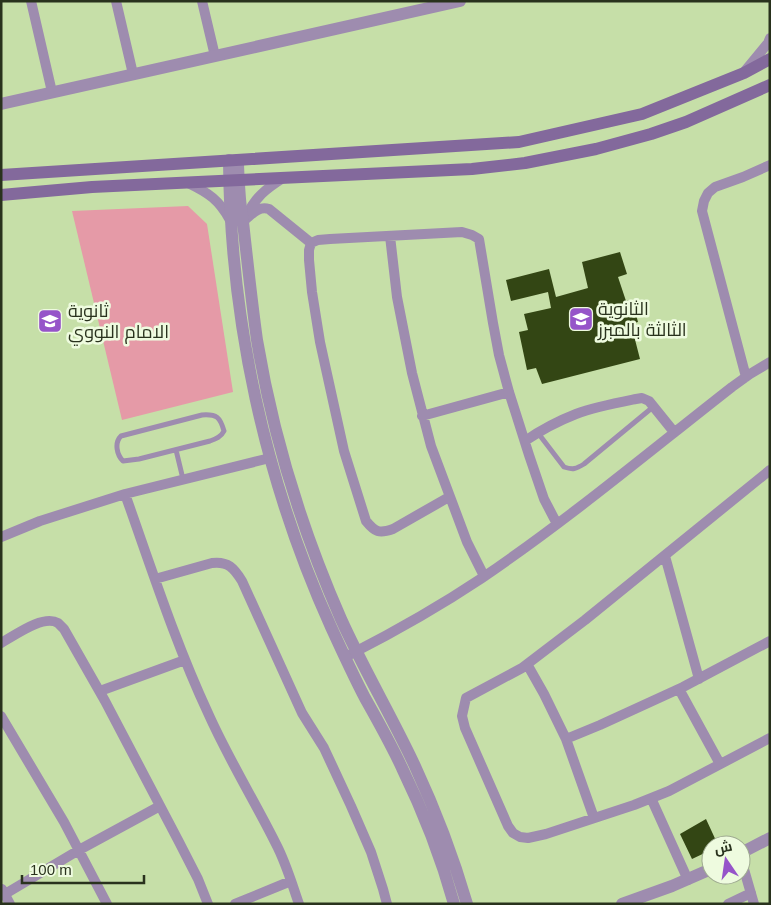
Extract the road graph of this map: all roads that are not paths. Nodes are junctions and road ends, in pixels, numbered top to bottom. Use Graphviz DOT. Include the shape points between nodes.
graph roads {
  1 [pos="31,1"];
  2 [pos="116,1"];
  3 [pos="202,1"];
  4 [pos="460,1"];
  5 [pos="770,38"];
  6 [pos="215,56"];
  7 [pos="770,59"];
  8 [pos="744,73"];
  9 [pos="133,74"];
  10 [pos="770,85"];
  11 [pos="52,92"];
  12 [pos="1,104"];
  13 [pos="234,160"];
  14 [pos="770,165"];
  15 [pos="1,175"];
  16 [pos="283,178"];
  17 [pos="234,180"];
  18 [pos="187,182"];
  19 [pos="271,185"];
  20 [pos="1,195"];
  21 [pos="269,209"];
  22 [pos="231,220"];
  23 [pos="245,224"];
  24 [pos="390,236"];
  25 [pos="311,244"];
  26 [pos="770,362"];
  27 [pos="746,377"];
  28 [pos="509,392"];
  29 [pos="654,407"];
  30 [pos="422,416"];
  31 [pos="674,432"];
  32 [pos="537,433"];
  33 [pos="525,442"];
  34 [pos="176,450"];
  35 [pos="270,458"];
  36 [pos="769,474"];
  37 [pos="182,479"];
  38 [pos="125,494"];
  39 [pos="449,496"];
  40 [pos="557,524"];
  41 [pos="1,537"];
  42 [pos="665,556"];
  43 [pos="484,576"];
  44 [pos="155,579"];
  45 [pos="770,641"];
  46 [pos="1,643"];
  47 [pos="351,654"];
  48 [pos="185,660"];
  49 [pos="527,664"];
  50 [pos="699,679"];
  51 [pos="679,689"];
  52 [pos="100,691"];
  53 [pos="1,716"];
  54 [pos="770,738"];
  55 [pos="566,739"];
  56 [pos="720,764"];
  57 [pos="651,798"];
  58 [pos="160,806"];
  59 [pos="594,818"];
  60 [pos="770,838"];
  61 [pos="751,848"];
  62 [pos="79,850"];
  63 [pos="701,874"];
  64 [pos="688,880"];
  65 [pos="291,881"];
  66 [pos="749,885"];
  67 [pos="3,891"];
  68 [pos="751,893"];
  69 [pos="10,904"];
  70 [pos="107,904"];
  71 [pos="208,904"];
  72 [pos="235,904"];
  73 [pos="299,904"];
  74 [pos="388,904"];
  75 [pos="454,904"];
  76 [pos="467,904"];
  77 [pos="622,904"];
  78 [pos="728,904"];
  79 [pos="754,904"];
  1 -- 11 [label="street"];
  2 -- 9 [label="street"];
  3 -- 6 [label="street"];
  4 -- 6 [label="street"];
  5 -- 8 [label="street"];
  6 -- 9 [label="street"];
  7 -- 8 [label="main road"];
  8 -- 13 [label="main road" via="642,114 519,142"];
  9 -- 11 [label="street"];
  10 -- 16 [label="main road" via="650,134 525,163 472,169"];
  11 -- 12 [label="street"];
  13 -- 15 [label="main road"];
  13 -- 17 [label="street"];
  14 -- 27 [label="street" via="715,187 708,193 702,211"];
  16 -- 17 [label="main road"];
  16 -- 19 [label="street"];
  17 -- 18 [label="main road"];
  17 -- 22 [label="street"];
  17 -- 23 [label="street"];
  18 -- 20 [label="main road"];
  18 -- 22 [label="street" via="216,199"];
  19 -- 21 [label="street" via="267,198"];
  19 -- 23 [label="street" via="253,204"];
  21 -- 23 [label="street" via="261,208"];
  21 -- 25 [label="street"];
  22 -- 35 [label="street" via="245,344"];
  23 -- 47 [label="street" via="258,342 282,455"];
  24 -- 25 [label="street" via="330,238"];
  24 -- 28 [label="street" via="462,232 479,239"];
  24 -- 30 [label="street" via="397,297"];
  25 -- 39 [label="street" via="309,260 320,342 344,451 366,521 372,528 384,532"];
  26 -- 27 [label="street"];
  27 -- 31 [label="street"];
  28 -- 30 [label="street"];
  28 -- 33 [label="street"];
  29 -- 31 [label="street"];
  29 -- 32 [label="street" via="649,400 636,399 577,413"];
  29 -- 32 [label="lane" via="576,469 564,467"];
  30 -- 39 [label="street"];
  31 -- 40 [label="street"];
  32 -- 33 [label="street"];
  33 -- 40 [label="street" via="544,499"];
  34 -- 34 [label="lane" via="123,462 117,444 121,436 202,415 216,416 221,420 224,431 218,438"];
  34 -- 37 [label="lane"];
  35 -- 37 [label="street"];
  35 -- 47 [label="street" via="316,592"];
  36 -- 42 [label="street"];
  37 -- 38 [label="street"];
  38 -- 41 [label="street" via="40,520"];
  38 -- 44 [label="street"];
  39 -- 43 [label="street"];
  40 -- 43 [label="street"];
  42 -- 49 [label="street"];
  42 -- 50 [label="street"];
  43 -- 47 [label="street"];
  44 -- 48 [label="street"];
  44 -- 74 [label="street" via="212,563 220,562 234,569 302,714 324,748 351,806"];
  45 -- 50 [label="street"];
  46 -- 52 [label="street" via="34,624 56,622 64,629"];
  47 -- 75 [label="street" via="365,698 419,805"];
  47 -- 76 [label="street" via="407,750 450,850"];
  48 -- 52 [label="street"];
  48 -- 65 [label="street" via="233,764 277,846"];
  49 -- 55 [label="street"];
  49 -- 59 [label="street" via="466,698 462,716 504,818 513,833 528,838"];
  50 -- 51 [label="street"];
  51 -- 55 [label="street"];
  51 -- 56 [label="street"];
  52 -- 58 [label="street"];
  53 -- 62 [label="street"];
  54 -- 56 [label="street"];
  55 -- 59 [label="street"];
  56 -- 57 [label="street"];
  57 -- 59 [label="street"];
  57 -- 64 [label="street"];
  58 -- 62 [label="street"];
  58 -- 71 [label="street"];
  60 -- 61 [label="street"];
  62 -- 67 [label="street"];
  62 -- 70 [label="street"];
  63 -- 64 [label="street"];
  64 -- 77 [label="street"];
  65 -- 72 [label="street"];
  65 -- 73 [label="street"];
  66 -- 68 [label="street"];
  67 -- 69 [label="street"];
  68 -- 78 [label="street"];
  68 -- 79 [label="street"];
}
